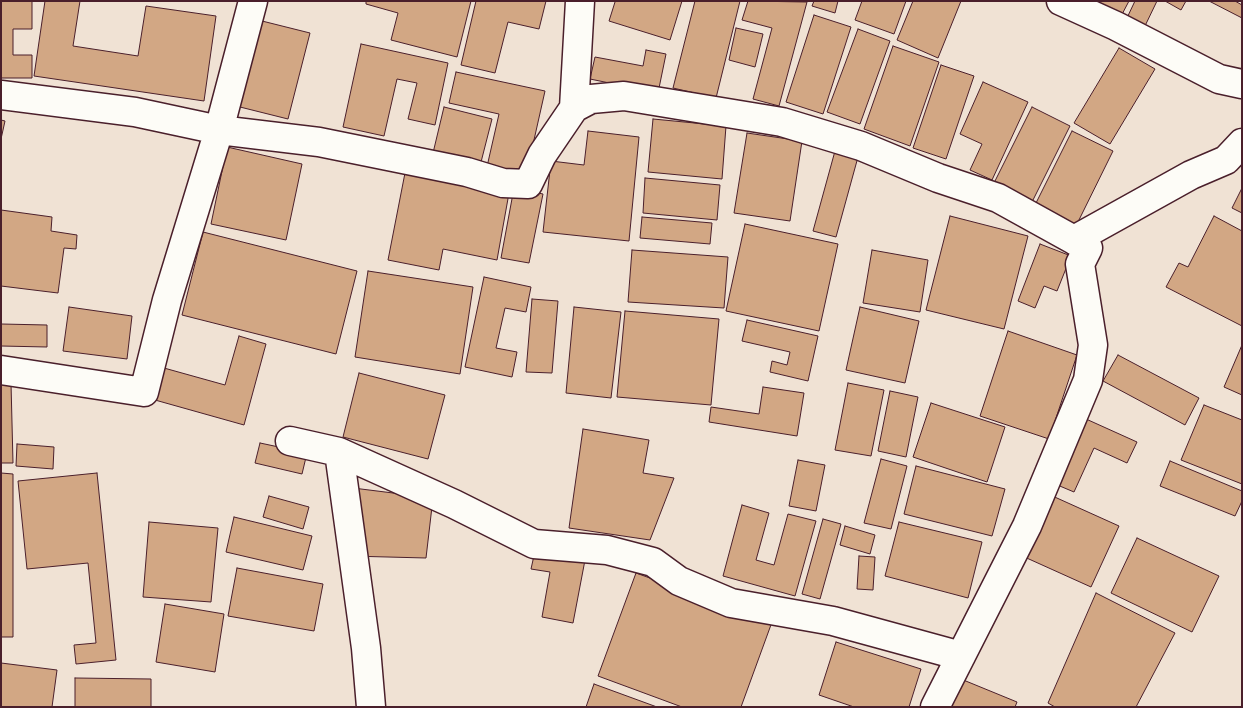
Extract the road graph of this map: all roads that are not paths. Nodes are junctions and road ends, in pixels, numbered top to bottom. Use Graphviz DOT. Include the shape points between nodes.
graph roads {
  1 [pos="253,1"];
  2 [pos="580,1"];
  3 [pos="1061,1"];
  4 [pos="1242,84"];
  5 [pos="1,95"];
  6 [pos="574,108"];
  7 [pos="219,130"];
  8 [pos="1242,143"];
  9 [pos="1074,240"];
  10 [pos="1,370"];
  11 [pos="290,441"];
  12 [pos="340,452"];
  13 [pos="961,656"];
  14 [pos="371,707"];
  15 [pos="935,707"];
  1 -- 7 [label="street"];
  2 -- 6 [label="street"];
  3 -- 4 [label="street" via="1219,79"];
  5 -- 7 [label="street" via="135,112"];
  6 -- 7 [label="street" via="542,155 528,184 503,183 467,172 319,142"];
  6 -- 9 [label="street" via="591,99 624,96 782,122 861,146 938,178 998,198"];
  7 -- 10 [label="street" via="167,300 144,392"];
  8 -- 9 [label="street" via="1226,160"];
  9 -- 13 [label="street" via="1088,248 1080,264 1093,345 1088,380 1027,526"];
  11 -- 12 [label="street"];
  12 -- 13 [label="street" via="534,544 607,550 653,562 679,581 731,603 833,621"];
  12 -- 14 [label="street"];
  13 -- 15 [label="street"];
}
